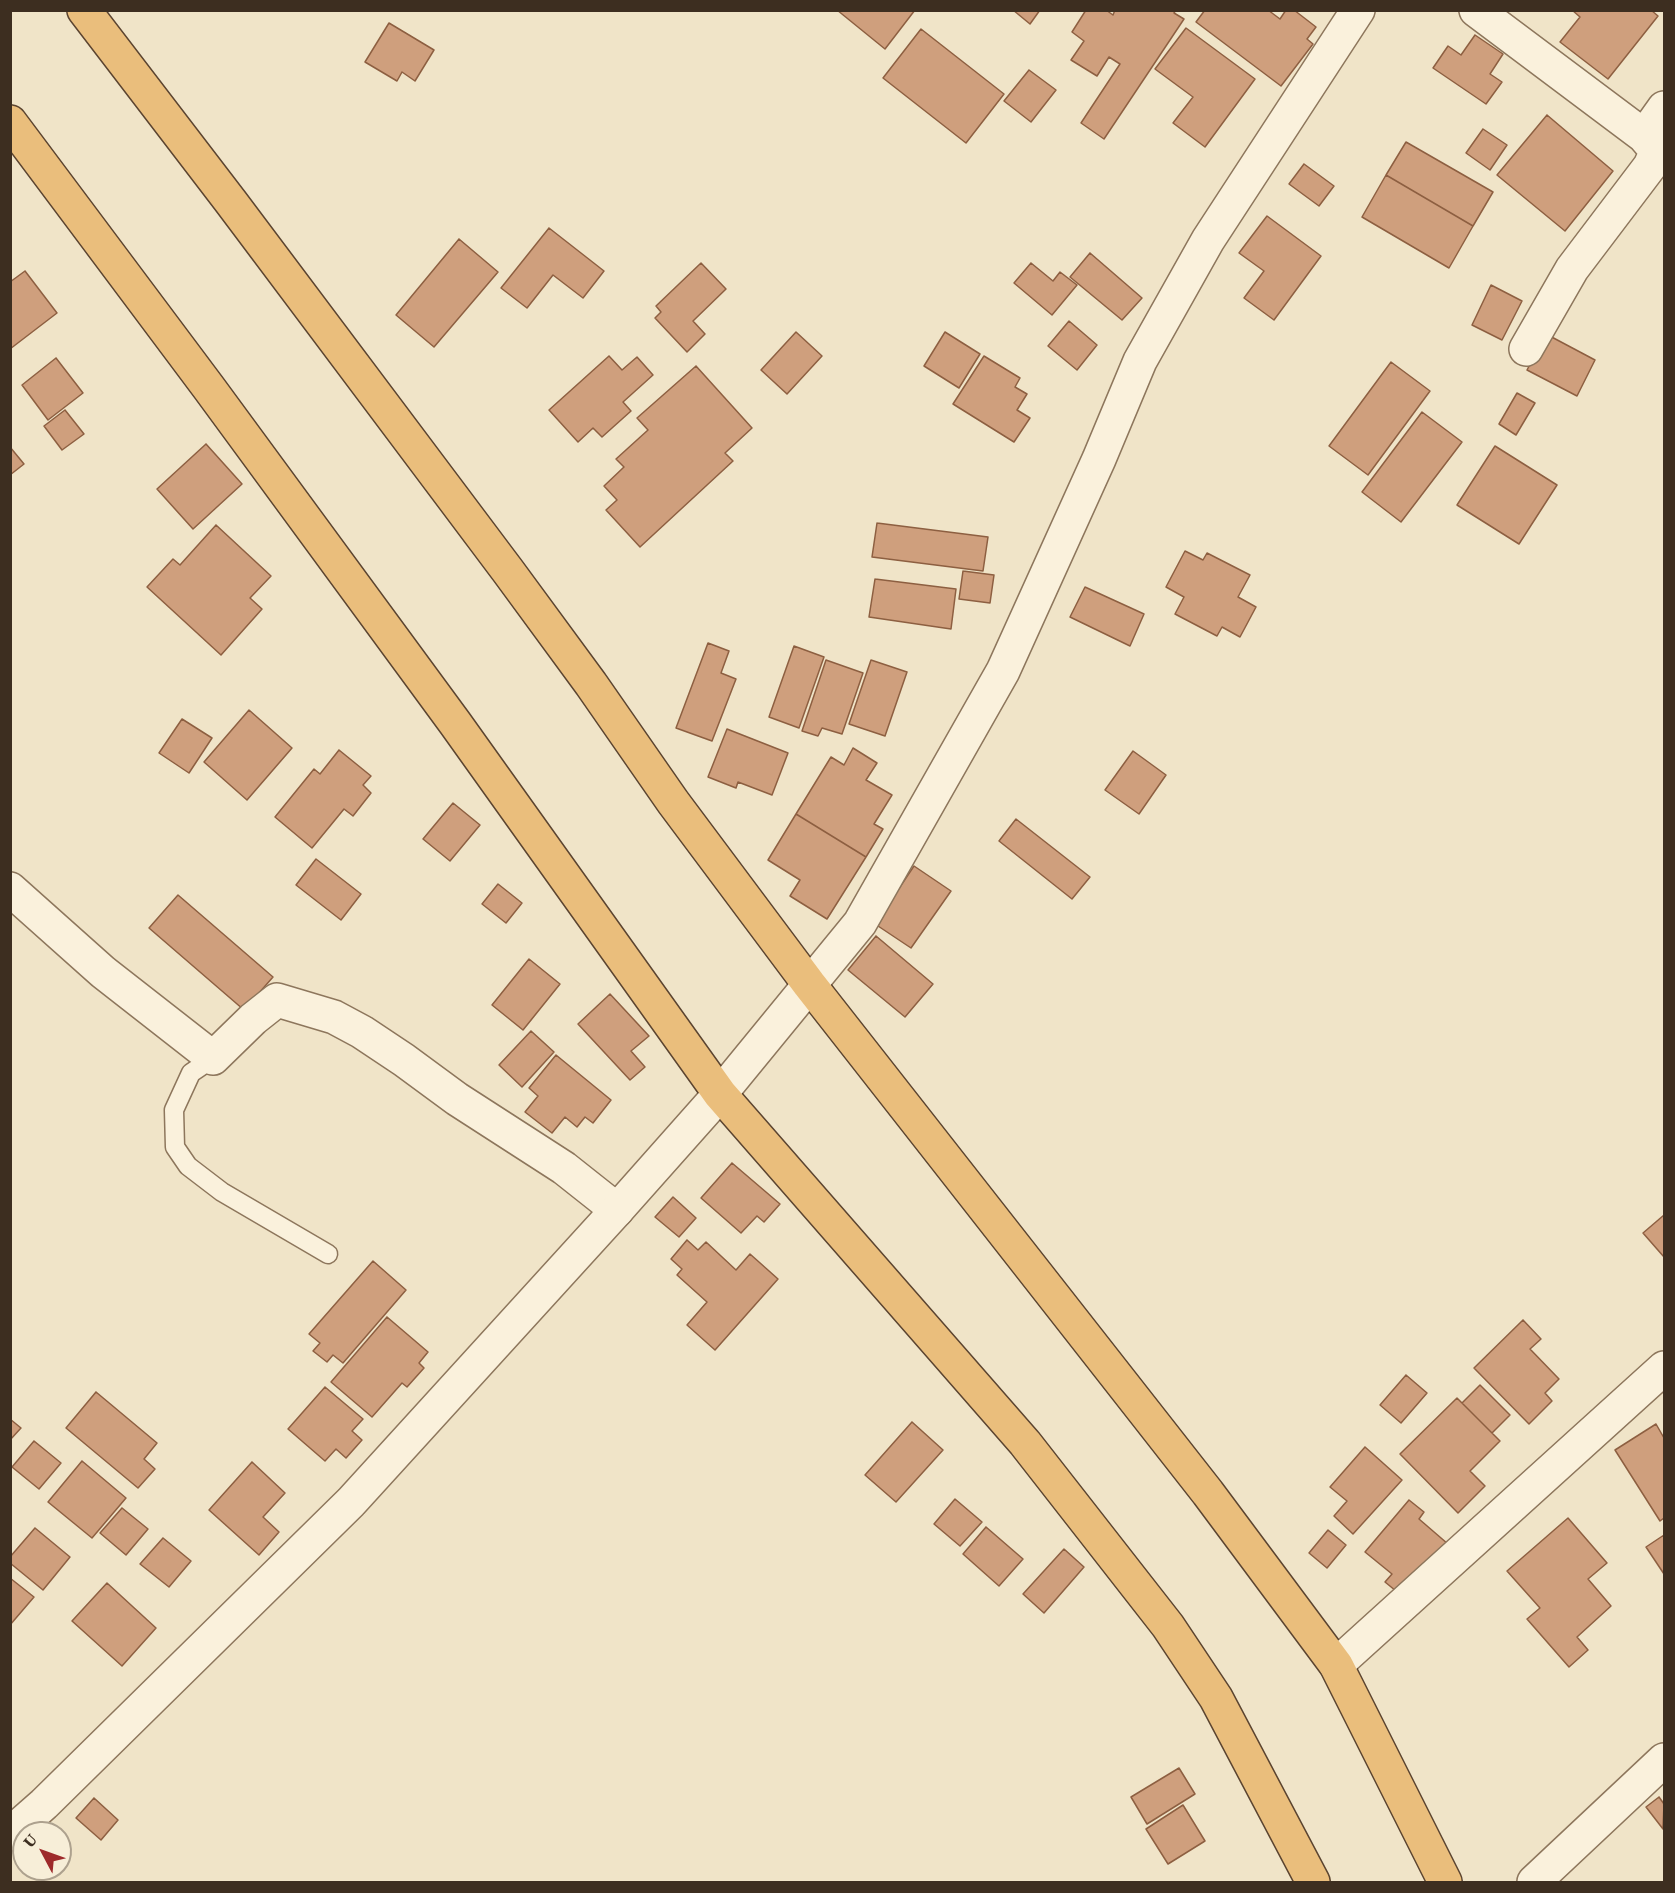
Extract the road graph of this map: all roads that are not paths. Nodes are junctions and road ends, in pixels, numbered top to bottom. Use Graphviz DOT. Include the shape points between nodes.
graph roads {
  1 [pos="84,10"];
  2 [pos="1476,10"];
  3 [pos="1351,12"];
  4 [pos="1665,108"];
  5 [pos="10,122"];
  6 [pos="1644,136"];
  7 [pos="1526,349"];
  8 [pos="10,889"];
  9 [pos="808,984"];
  10 [pos="213,1058"];
  11 [pos="720,1094"];
  12 [pos="617,1210"];
  13 [pos="328,1254"];
  14 [pos="1665,1368"];
  15 [pos="1336,1665"];
  16 [pos="1665,1760"];
  17 [pos="10,1834"];
  18 [pos="1313,1882"];
  19 [pos="1445,1882"];
  20 [pos="1534,1882"];
  1 -- 9 [label="highway" via="508,571"];
  2 -- 6 [label="street"];
  3 -- 9 [label="street" via="1208,240 1140,361 1003,670 860,924"];
  4 -- 6 [label="street"];
  5 -- 11 [label="highway" via="441,703"];
  6 -- 7 [label="street" via="1655,148 1650,166 1572,268"];
  8 -- 10 [label="street" via="103,972"];
  9 -- 11 [label="street"];
  9 -- 15 [label="highway" via="1201,1483"];
  10 -- 12 [label="street" via="277,1000 334,1017 564,1168"];
  10 -- 13 [label="lane" via="191,1073 174,1110 175,1147 188,1166 222,1192"];
  11 -- 12 [label="street"];
  11 -- 18 [label="highway" via="1025,1443 1168,1626 1216,1698"];
  12 -- 17 [label="street" via="351,1502"];
  14 -- 15 [label="street"];
  15 -- 19 [label="highway"];
  16 -- 20 [label="street"];
}
